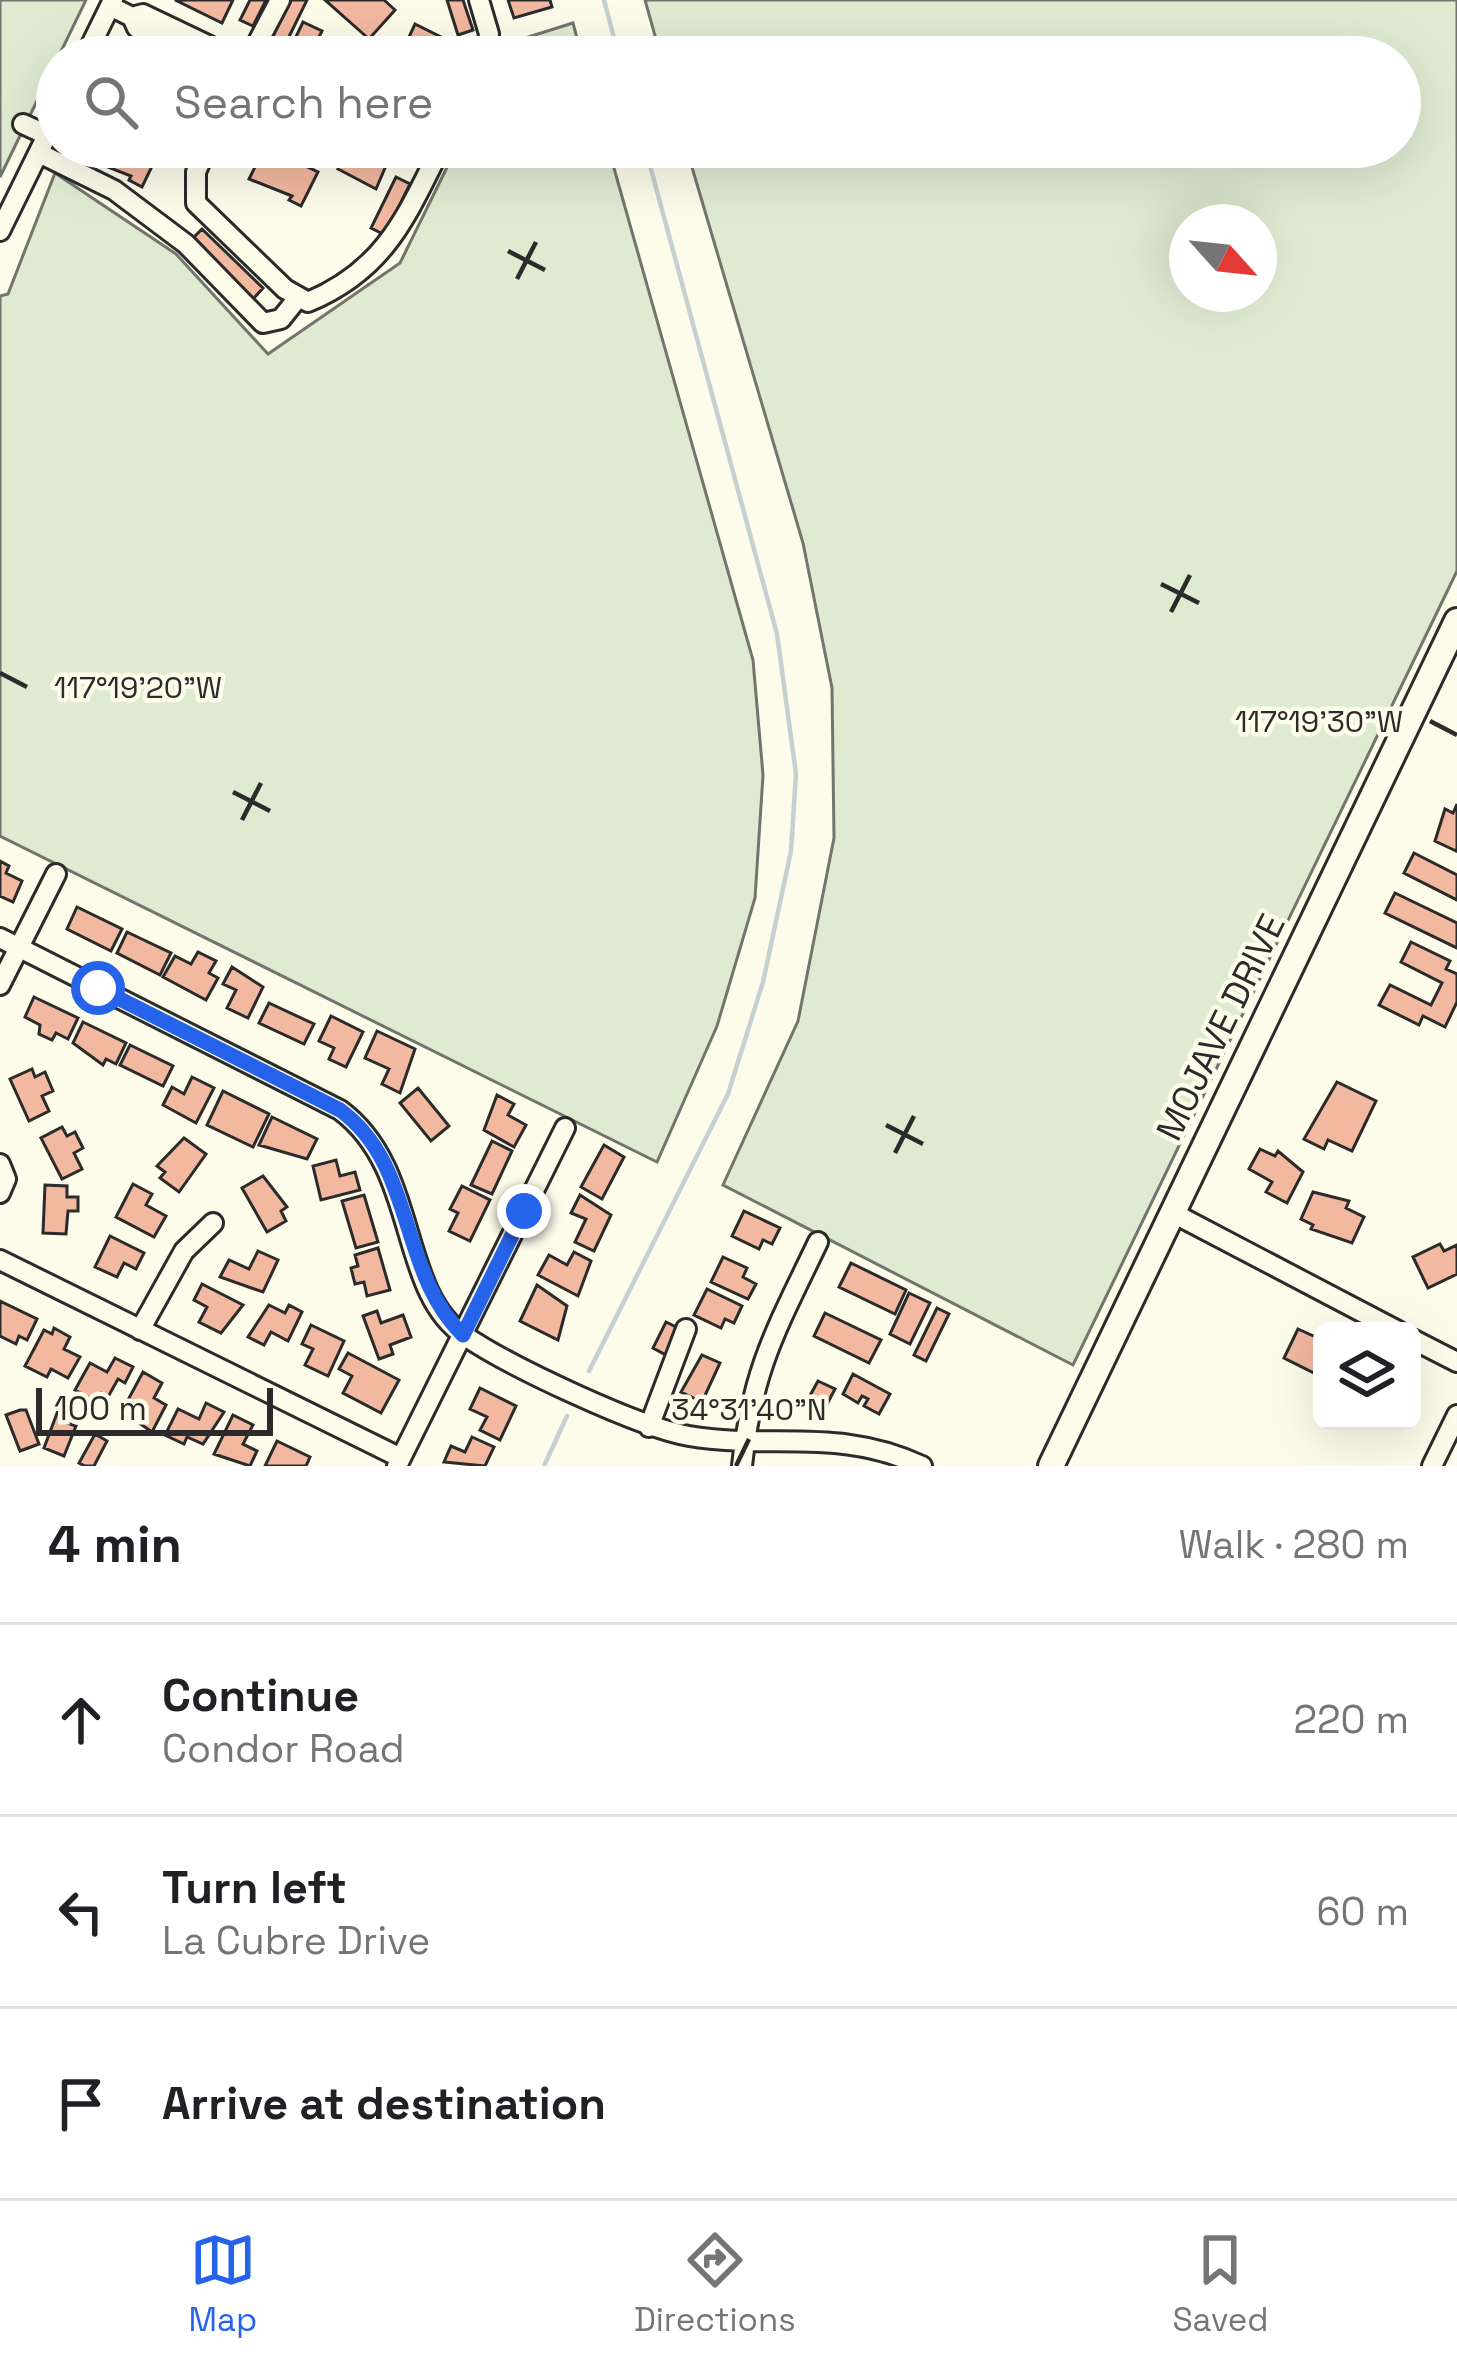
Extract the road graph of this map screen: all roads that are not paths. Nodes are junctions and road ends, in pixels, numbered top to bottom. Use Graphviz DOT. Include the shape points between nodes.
graph roads {
  1 [pos="280,0"];
  2 [pos="479,0"];
  3 [pos="112,3"];
  4 [pos="132,16"];
  5 [pos="96,36"];
  6 [pos="154,36"];
  7 [pos="189,36"];
  8 [pos="261,36"];
  9 [pos="489,36"];
  10 [pos="23,124"];
  11 [pos="36,137"];
  12 [pos="36,158"];
  13 [pos="80,168"];
  14 [pos="198,168"];
  15 [pos="430,168"];
  16 [pos="0,231"];
  17 [pos="296,299"];
  18 [pos="1457,621"];
  19 [pos="56,874"];
  20 [pos="9,943"];
  21 [pos="0,985"];
  22 [pos="565,1128"];
  23 [pos="0,1164"];
  24 [pos="0,1193"];
  25 [pos="1171,1212"];
  26 [pos="213,1223"];
  27 [pos="818,1242"];
  28 [pos="0,1260"];
  29 [pos="1381,1322"];
  30 [pos="686,1329"];
  31 [pos="140,1330"];
  32 [pos="463,1335"];
  33 [pos="1421,1344"];
  34 [pos="1457,1362"];
  35 [pos="1457,1415"];
  36 [pos="649,1427"];
  37 [pos="743,1440"];
  38 [pos="893,1460"];
  39 [pos="399,1462"];
  40 [pos="742,1466"];
  41 [pos="922,1466"];
  42 [pos="1051,1466"];
  43 [pos="1432,1466"];
  1 -- 8 [label="street"];
  2 -- 9 [label="street"];
  3 -- 4 [label="street"];
  3 -- 5 [label="street"];
  4 -- 6 [label="street"];
  4 -- 7 [label="street"];
  10 -- 11 [label="street"];
  12 -- 16 [label="street"];
  13 -- 17 [label="street" via="186,244 262,323 281,319"];
  14 -- 17 [label="street" via="196,203"];
  15 -- 17 [label="street" via="381,255 326,294"];
  18 -- 25 [label="main road, MOJAVE DRIVE"];
  19 -- 20 [label="street"];
  20 -- 21 [label="street"];
  20 -- 32 [label="street" via="366,1130 390,1171 430,1292"];
  22 -- 32 [label="street"];
  23 -- 24 [label="street"];
  25 -- 29 [label="street"];
  25 -- 42 [label="main road, MOJAVE DRIVE"];
  26 -- 31 [label="street" via="184,1251"];
  27 -- 37 [label="street" via="757,1368"];
  28 -- 31 [label="street"];
  30 -- 36 [label="street"];
  31 -- 39 [label="street"];
  32 -- 36 [label="street"];
  32 -- 39 [label="street"];
  33 -- 34 [label="street"];
  35 -- 43 [label="street"];
  36 -- 37 [label="street"];
  37 -- 38 [label="street" via="817,1438"];
  37 -- 40 [label="street"];
  38 -- 41 [label="street"];
}
